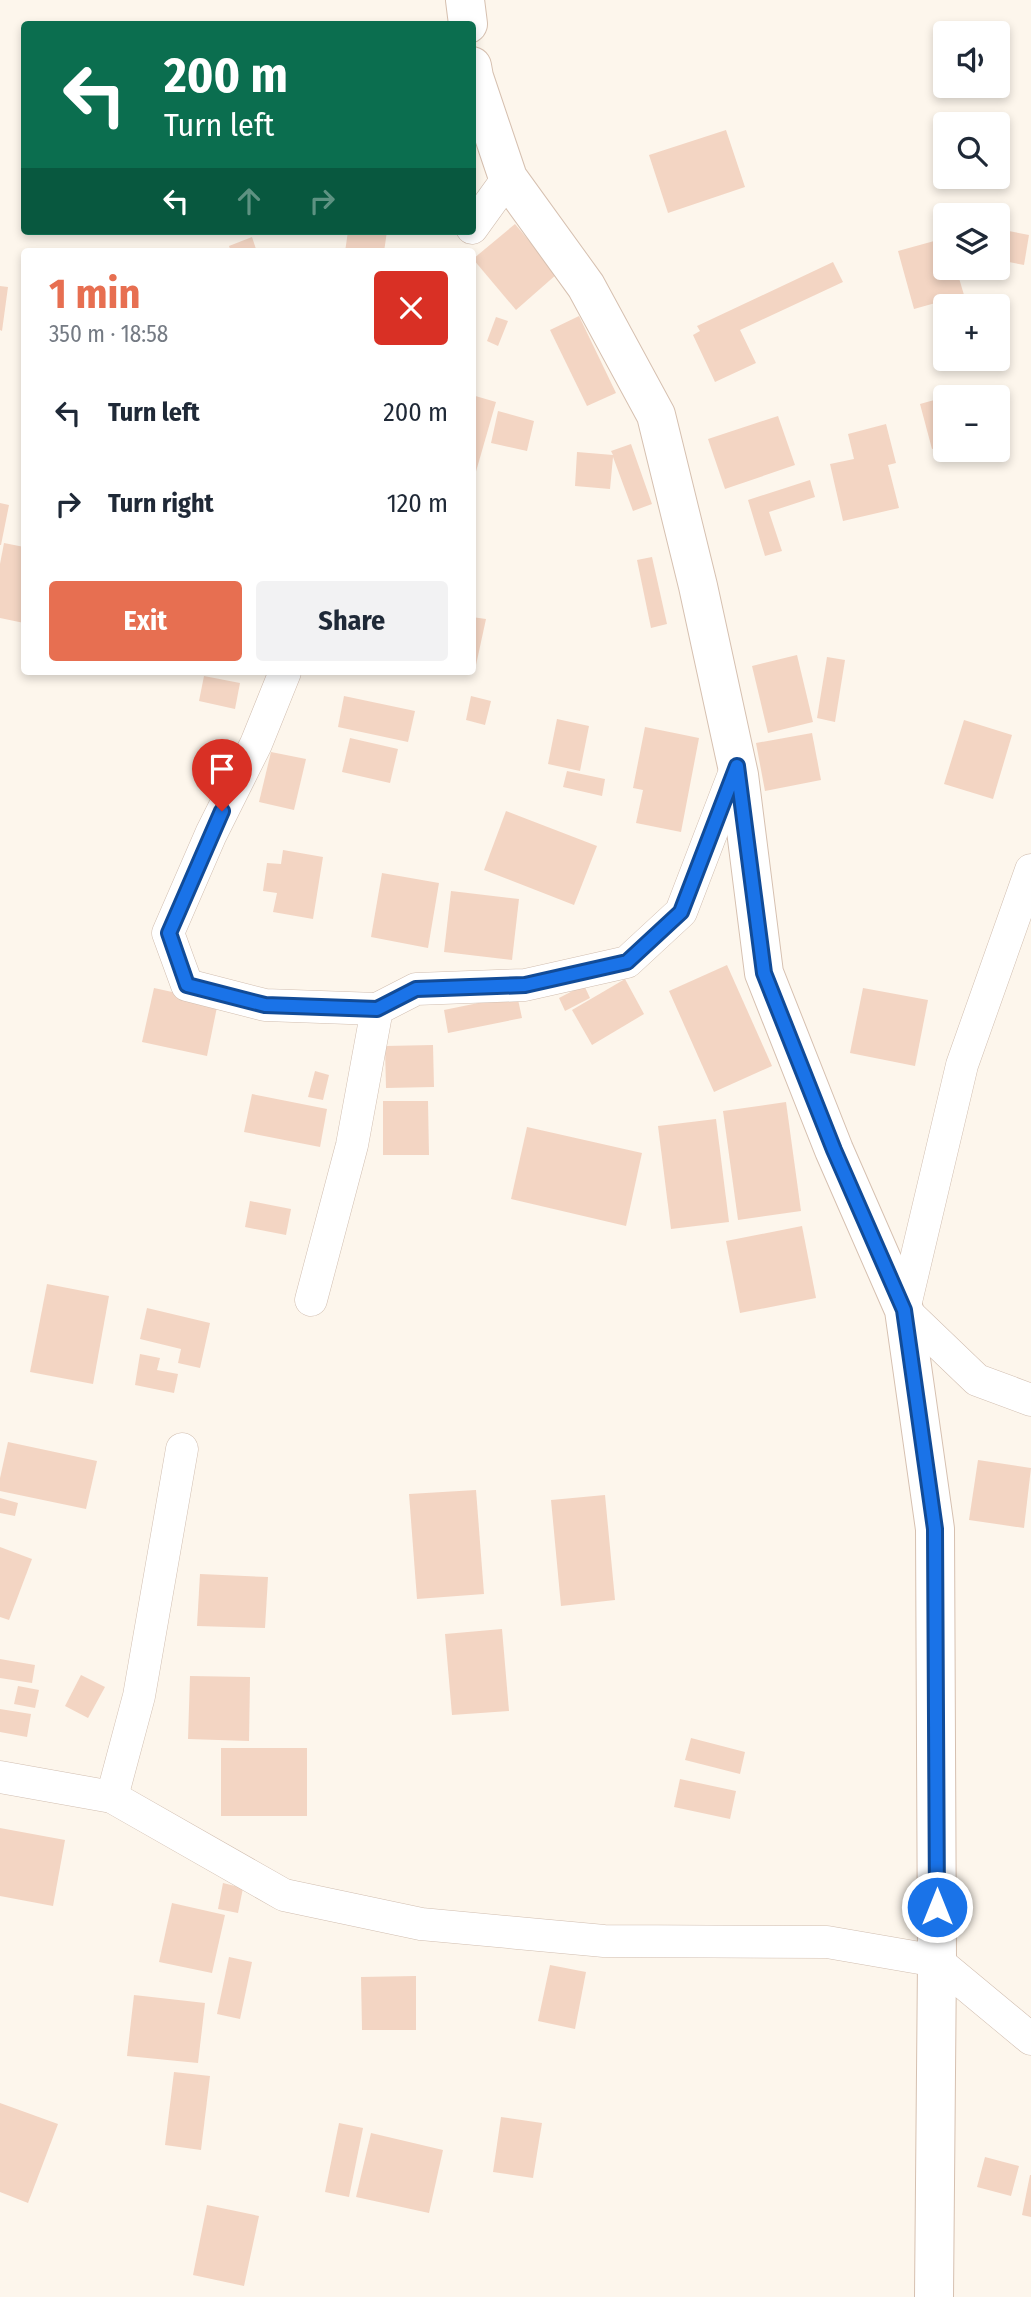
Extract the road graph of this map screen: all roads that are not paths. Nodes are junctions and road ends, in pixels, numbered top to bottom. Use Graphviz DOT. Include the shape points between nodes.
graph roads {
  1 [pos="465,0"];
  2 [pos="468,21"];
  3 [pos="476,83"];
  4 [pos="508,178"];
  5 [pos="476,224"];
  6 [pos="284,675"];
  7 [pos="737,766"];
  8 [pos="1031,870"];
  9 [pos="377,1009"];
  10 [pos="311,1300"];
  11 [pos="904,1310"];
  12 [pos="1031,1401"];
  13 [pos="182,1449"];
  14 [pos="0,1777"];
  15 [pos="111,1797"];
  16 [pos="937,1961"];
  17 [pos="1031,2039"];
  18 [pos="934,2297"];
  1 -- 2 [label="street"];
  3 -- 4 [label="street"];
  4 -- 5 [label="street"];
  4 -- 7 [label="street" via="586,286 656,415"];
  6 -- 9 [label="street" via="169,933 187,985 265,1005"];
  7 -- 9 [label="street" via="681,912 627,962 525,985 416,989"];
  7 -- 11 [label="street" via="764,973"];
  8 -- 11 [label="street" via="962,1065"];
  9 -- 10 [label="street" via="352,1145"];
  11 -- 12 [label="street" via="977,1380"];
  11 -- 16 [label="street" via="935,1529"];
  13 -- 15 [label="street" via="139,1696"];
  14 -- 15 [label="street"];
  15 -- 16 [label="street" via="284,1895 421,1924 604,1941 827,1942"];
  16 -- 17 [label="street"];
  16 -- 18 [label="street"];
}
